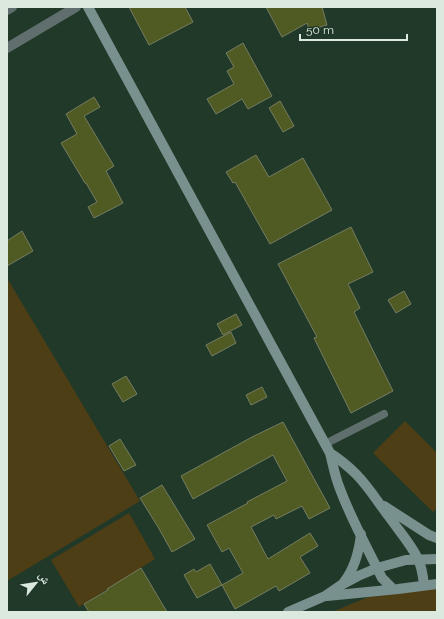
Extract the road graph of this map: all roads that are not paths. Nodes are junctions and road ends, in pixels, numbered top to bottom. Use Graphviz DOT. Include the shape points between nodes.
graph roads {
  1 [pos="12,7"];
  2 [pos="76,7"];
  3 [pos="88,7"];
  4 [pos="7,10"];
  5 [pos="7,48"];
  6 [pos="384,414"];
  7 [pos="328,449"];
  8 [pos="377,502"];
  9 [pos="361,534"];
  10 [pos="437,538"];
  11 [pos="437,558"];
  12 [pos="419,560"];
  13 [pos="377,568"];
  14 [pos="437,584"];
  15 [pos="341,585"];
  16 [pos="424,585"];
  17 [pos="393,589"];
  18 [pos="325,596"];
  19 [pos="288,612"];
  1 -- 4 [label="street"];
  2 -- 5 [label="street"];
  3 -- 7 [label="main road"];
  6 -- 7 [label="lane"];
  7 -- 8 [label="main road" via="356,474"];
  7 -- 9 [label="main road" via="340,489"];
  8 -- 10 [label="main road"];
  8 -- 12 [label="main road"];
  9 -- 13 [label="main road"];
  9 -- 15 [label="main road" via="357,558"];
  11 -- 12 [label="main road"];
  12 -- 13 [label="main road" via="406,560"];
  12 -- 16 [label="main road"];
  13 -- 15 [label="main road"];
  13 -- 17 [label="main road" via="382,578"];
  14 -- 16 [label="main road"];
  15 -- 18 [label="main road"];
  16 -- 17 [label="main road"];
  17 -- 18 [label="main road"];
  18 -- 19 [label="main road"];
}
